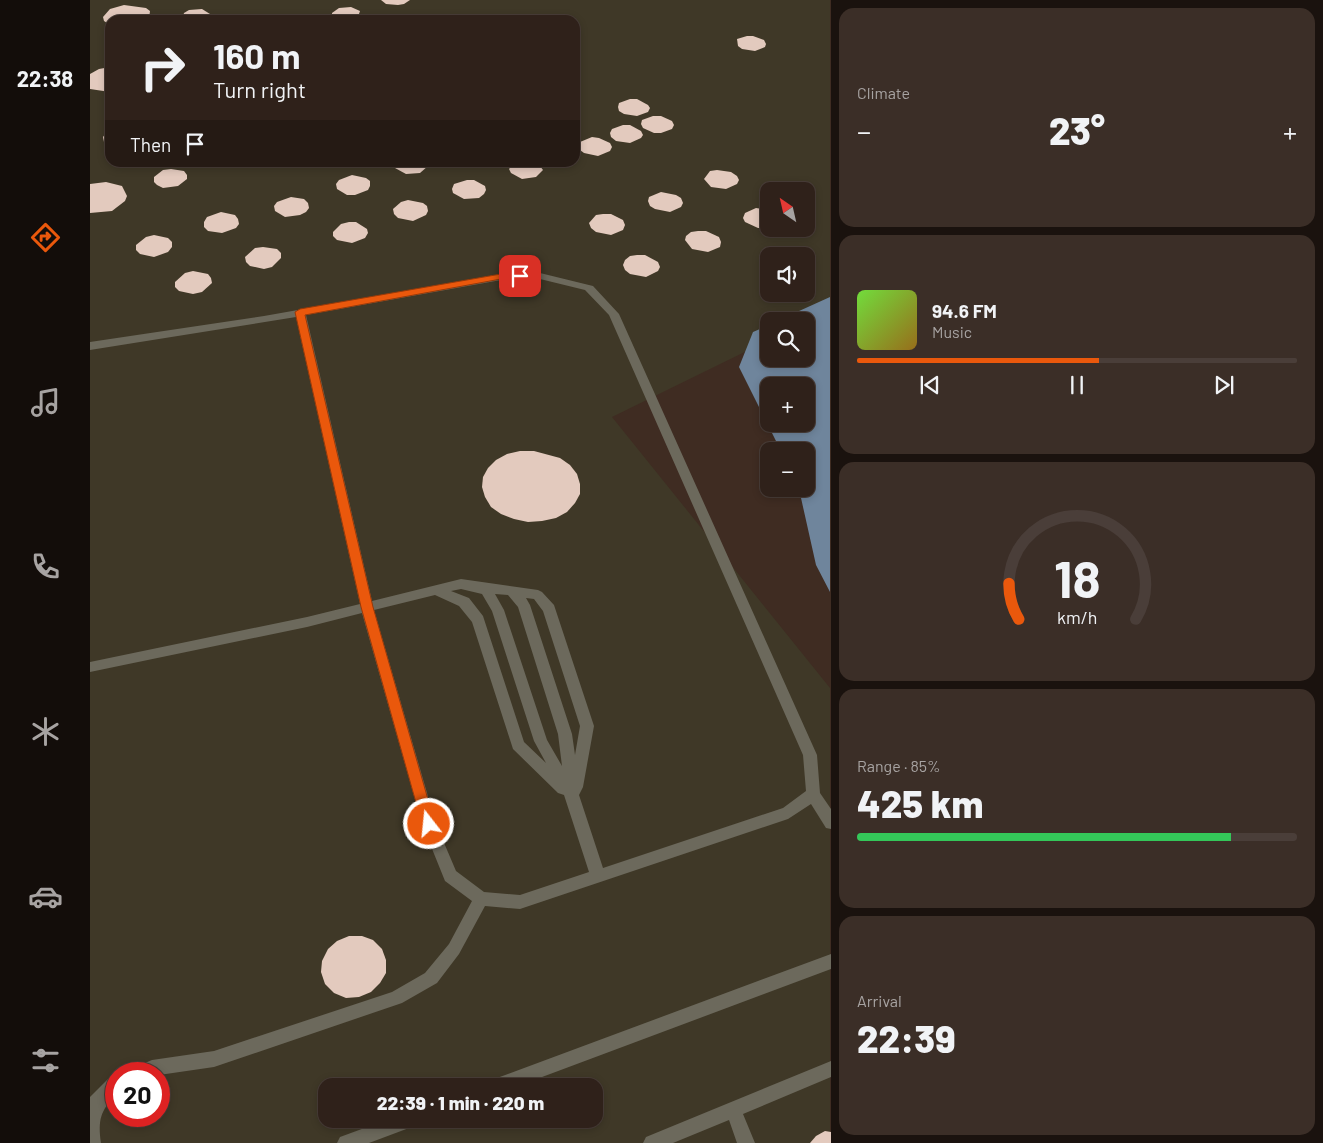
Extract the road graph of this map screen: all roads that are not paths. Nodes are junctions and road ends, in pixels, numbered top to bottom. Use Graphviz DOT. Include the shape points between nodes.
graph roads {
  1 [pos="300,312"];
  2 [pos="90,334"];
  3 [pos="95,345"];
  4 [pos="461,584"];
  5 [pos="436,590"];
  6 [pos="512,591"];
  7 [pos="367,607"];
  8 [pos="90,667"];
  9 [pos="813,794"];
  10 [pos="574,800"];
  11 [pos="830,823"];
  12 [pos="598,876"];
  13 [pos="481,899"];
  14 [pos="830,961"];
  15 [pos="170,1065"];
  16 [pos="830,1069"];
  17 [pos="518,1078"];
  18 [pos="105,1095"];
  19 [pos="733,1109"];
  20 [pos="90,1126"];
  21 [pos="387,1128"];
  22 [pos="92,1143"];
  23 [pos="346,1143"];
  24 [pos="652,1143"];
  25 [pos="746,1143"];
  1 -- 3 [label="lane"];
  1 -- 7 [label="lane"];
  1 -- 9 [label="lane" via="501,277 540,276 589,288 614,314 810,755"];
  2 -- 3 [label="lane"];
  4 -- 5 [label="lane"];
  4 -- 6 [label="lane"];
  4 -- 10 [label="lane" via="486,590 498,610 541,741"];
  5 -- 7 [label="lane"];
  5 -- 10 [label="lane" via="464,602 478,620 518,745"];
  6 -- 10 [label="lane" via="524,605 565,734"];
  6 -- 10 [label="lane" via="538,595 549,609 587,726"];
  7 -- 8 [label="lane"];
  7 -- 13 [label="lane" via="429,824 450,876"];
  9 -- 11 [label="lane"];
  9 -- 12 [label="lane" via="788,813"];
  10 -- 12 [label="lane"];
  12 -- 13 [label="lane" via="520,902"];
  13 -- 15 [label="lane" via="454,950 431,978 396,998 214,1059"];
  14 -- 17 [label="lane"];
  16 -- 19 [label="lane"];
  18 -- 20 [label="lane" via="96,1104"];
  19 -- 24 [label="lane"];
  19 -- 25 [label="lane"];
  20 -- 22 [label="lane"];
  21 -- 23 [label="lane"];
}
